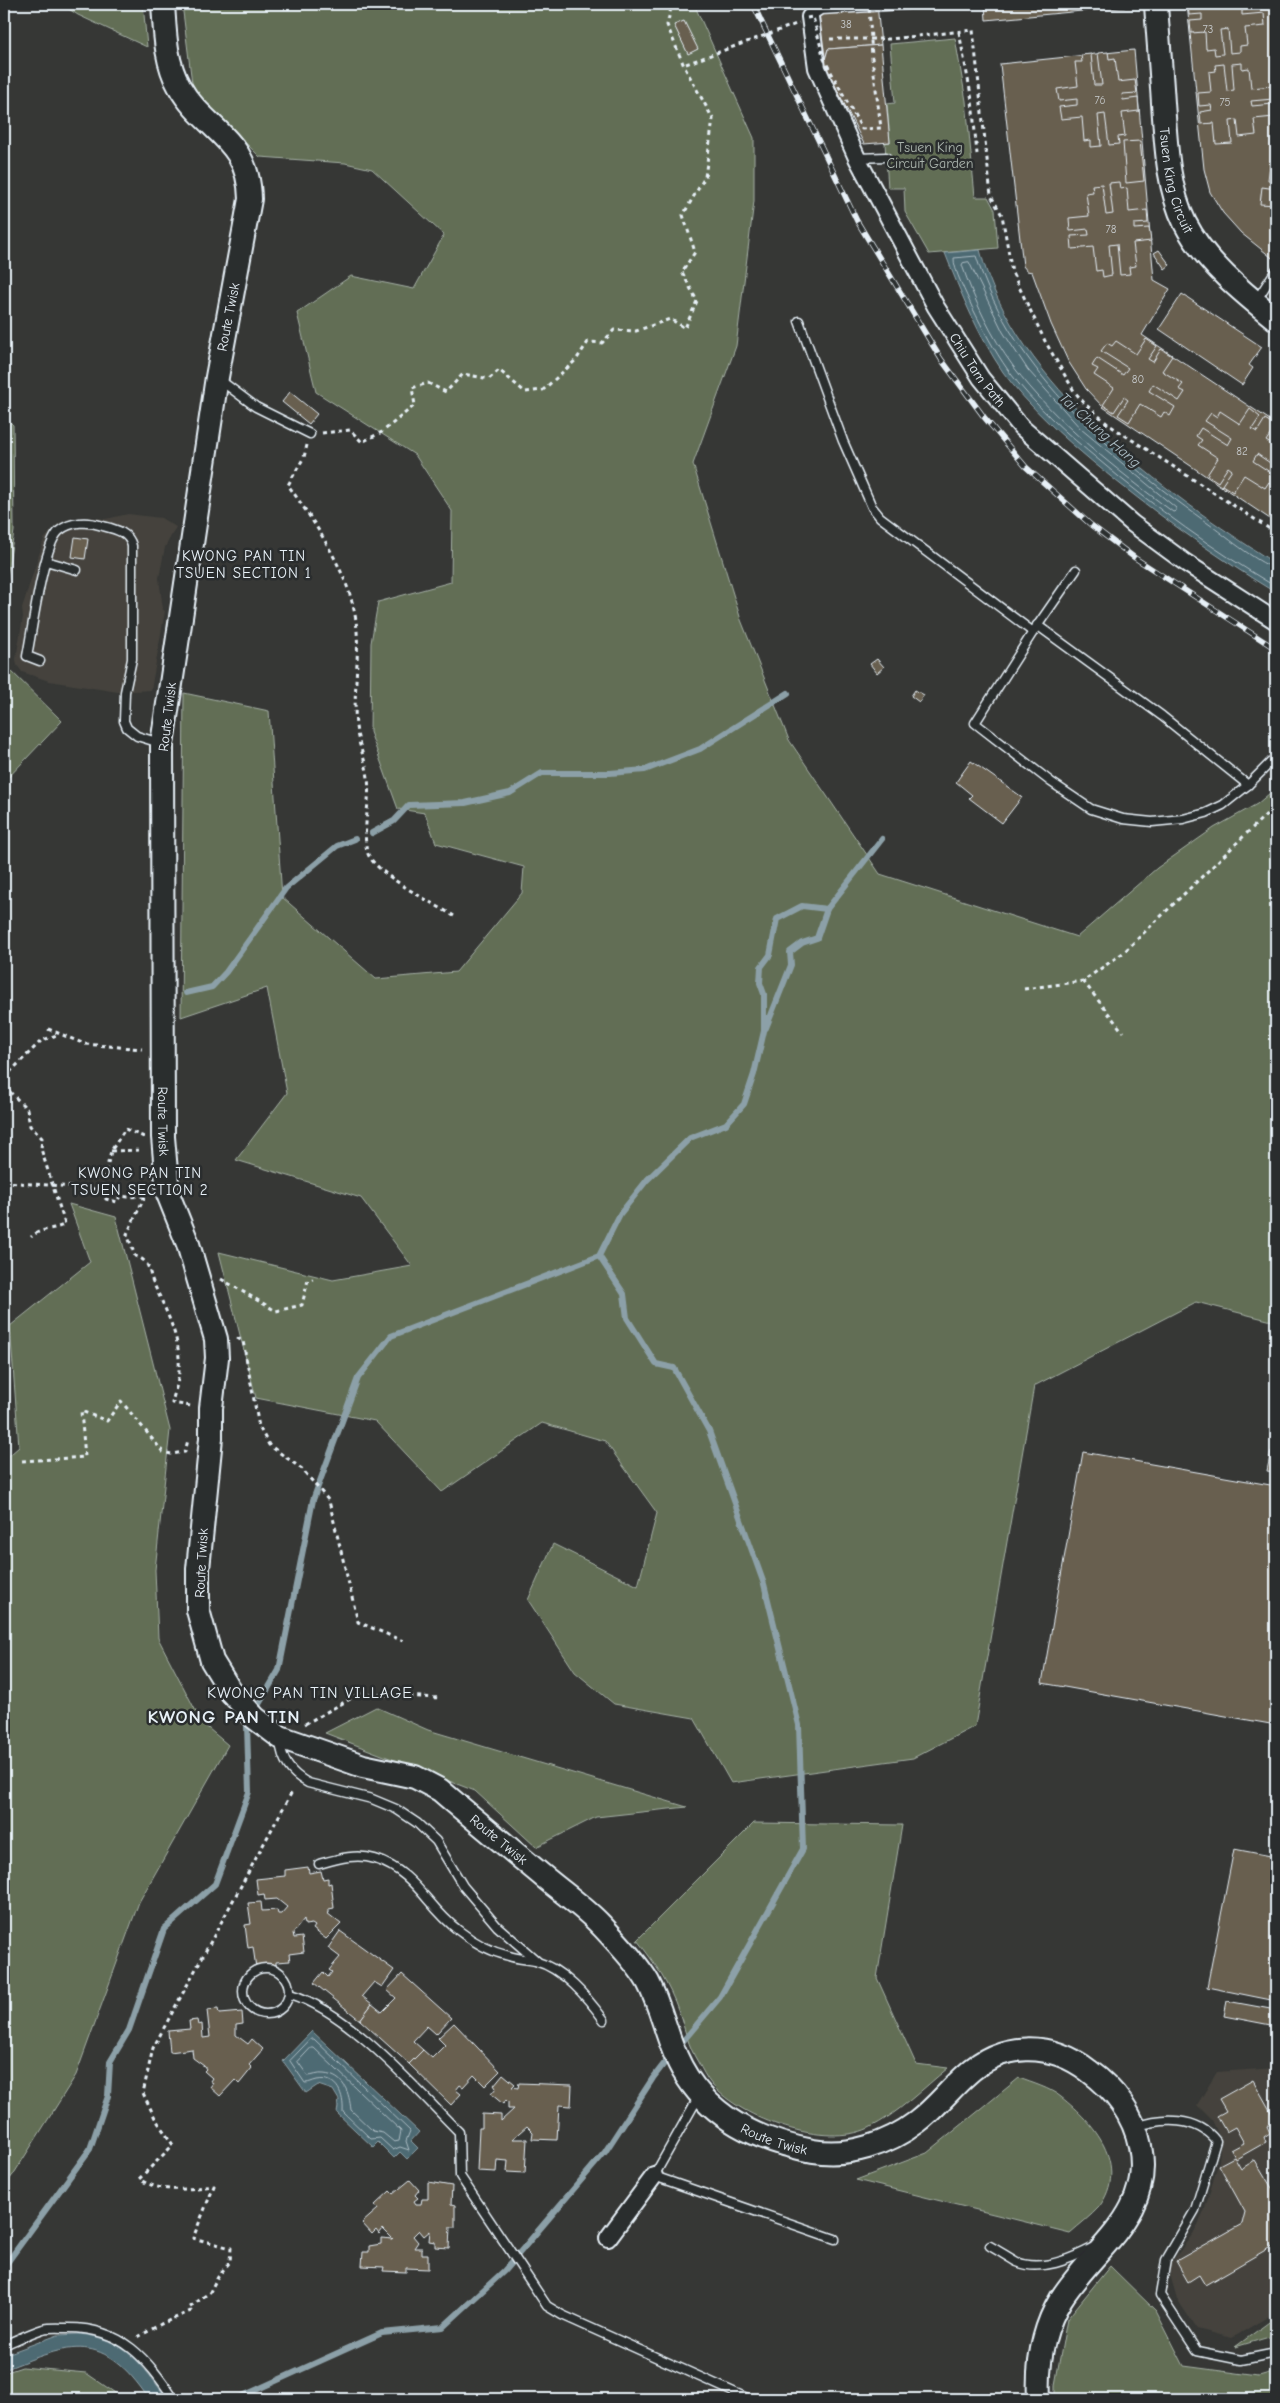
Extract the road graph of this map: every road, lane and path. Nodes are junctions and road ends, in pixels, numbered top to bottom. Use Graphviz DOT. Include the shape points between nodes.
graph roads {
  1 [pos="163,4"];
  2 [pos="672,4"];
  3 [pos="869,4"];
  4 [pos="918,4"];
  5 [pos="1156,4"];
  6 [pos="811,14"];
  7 [pos="822,32"];
  8 [pos="959,32"];
  9 [pos="828,39"];
  10 [pos="685,65"];
  11 [pos="977,154"];
  12 [pos="886,156"];
  13 [pos="857,158"];
  14 [pos="1276,270"];
  15 [pos="1255,302"];
  16 [pos="1276,319"];
  17 [pos="799,321"];
  18 [pos="217,377"];
  19 [pos="310,434"];
  20 [pos="1276,534"];
  21 [pos="46,562"];
  22 [pos="77,570"];
  23 [pos="1076,570"];
  24 [pos="1276,621"];
  25 [pos="1035,628"];
  26 [pos="40,661"];
  27 [pos="162,744"];
  28 [pos="1276,757"];
  29 [pos="1248,785"];
  30 [pos="1276,805"];
  31 [pos="454,916"];
  32 [pos="1083,981"];
  33 [pos="1024,988"];
  34 [pos="48,1029"];
  35 [pos="1124,1032"];
  36 [pos="60,1033"];
  37 [pos="163,1048"];
  38 [pos="4,1078"];
  39 [pos="4,1086"];
  40 [pos="125,1129"];
  41 [pos="164,1149"];
  42 [pos="111,1151"];
  43 [pos="4,1182"];
  44 [pos="51,1185"];
  45 [pos="101,1191"];
  46 [pos="168,1194"];
  47 [pos="145,1196"];
  48 [pos="31,1237"];
  49 [pos="194,1264"];
  50 [pos="313,1279"];
  51 [pos="216,1339"];
  52 [pos="211,1408"];
  53 [pos="211,1438"];
  54 [pos="22,1461"];
  55 [pos="403,1641"];
  56 [pos="440,1698"];
  57 [pos="280,1737"];
  58 [pos="300,1779"];
  59 [pos="319,1864"];
  60 [pos="536,1962"];
  61 [pos="290,1994"];
  62 [pos="604,2020"];
  63 [pos="699,2096"];
  64 [pos="1135,2127"];
  65 [pos="654,2176"];
  66 [pos="1194,2210"];
  67 [pos="1203,2212"];
  68 [pos="1113,2237"];
  69 [pos="608,2238"];
  70 [pos="835,2239"];
  71 [pos="990,2246"];
  72 [pos="126,2343"];
  73 [pos="4,2345"];
  74 [pos="1276,2353"];
  75 [pos="174,2399"];
  76 [pos="749,2399"];
  77 [pos="1039,2399"];
  1 -- 18 [label="main road, Route Twisk" via="166,45 175,77 192,104 238,153 250,187 249,212"];
  2 -- 10 [label="path" via="667,25"];
  3 -- 6 [label="path, bridge" via="881,128 862,129 824,59"];
  4 -- 6 [label="lane"];
  5 -- 15 [label="main road, Tsuen King Circuit" via="1166,146 1172,185 1185,222 1204,251"];
  6 -- 7 [label="path"];
  6 -- 10 [label="path, bridge"];
  6 -- 13 [label="street, Chiu Tam Path" via="817,68"];
  8 -- 9 [label="path" via="890,39"];
  8 -- 11 [label="path" via="972,100"];
  8 -- 20 [label="path" via="973,30 991,196 1002,215 1012,272 1045,341 1074,391 1108,424"];
  10 -- 19 [label="path" via="713,119 705,177 683,215 695,252 682,272 697,301 685,328 670,319 636,331 614,330 602,343 588,342 576,360 543,390 525,392 499,370 489,379 463,374 446,392 428,383 412,388 415,405 382,432 362,442 350,430"];
  12 -- 13 [label="lane"];
  13 -- 24 [label="street, Chiu Tam Path" via="936,307 981,378 1021,427 1133,524 1186,563"];
  14 -- 15 [label="lane"];
  15 -- 16 [label="main road, Tsuen King Circuit"];
  17 -- 25 [label="lane" via="843,441 872,507 880,517"];
  18 -- 19 [label="lane" via="256,407"];
  18 -- 27 [label="main road, Route Twisk"];
  19 -- 31 [label="path" via="304,457 288,485 315,522 341,573 356,621 356,725 368,777 365,840 368,854 383,871"];
  21 -- 22 [label="lane"];
  21 -- 26 [label="lane" via="27,656"];
  21 -- 27 [label="lane" via="53,538 69,525 99,524 116,530 130,541 132,659 125,692 124,721 137,736"];
  23 -- 25 [label="lane"];
  25 -- 29 [label="lane" via="1162,716"];
  25 -- 29 [label="lane" via="976,723 1051,782 1091,809 1152,822 1206,813 1223,805"];
  27 -- 37 [label="main road, Route Twisk"];
  28 -- 29 [label="lane"];
  30 -- 32 [label="path" via="1123,953"];
  32 -- 33 [label="path"];
  32 -- 35 [label="path"];
  34 -- 36 [label="path"];
  36 -- 37 [label="path" via="85,1044"];
  36 -- 38 [label="path" via="40,1041"];
  37 -- 41 [label="main road, Route Twisk"];
  39 -- 44 [label="path" via="27,1109 30,1126 42,1138 41,1149"];
  40 -- 42 [label="path"];
  41 -- 42 [label="path"];
  41 -- 46 [label="main road, Route Twisk"];
  42 -- 45 [label="path"];
  43 -- 44 [label="path"];
  44 -- 45 [label="path"];
  44 -- 48 [label="path" via="65,1224 44,1228"];
  45 -- 47 [label="path" via="106,1199 117,1202 120,1196"];
  46 -- 47 [label="path"];
  46 -- 49 [label="main road, Route Twisk"];
  47 -- 52 [label="path" via="127,1234 135,1256 151,1270 178,1346 179,1371 172,1404"];
  49 -- 50 [label="path" via="276,1310 302,1306 308,1280"];
  49 -- 51 [label="main road, Route Twisk"];
  51 -- 52 [label="main road, Route Twisk"];
  51 -- 55 [label="path" via="243,1341 259,1427 268,1445 302,1469 329,1501 358,1622"];
  52 -- 53 [label="main road, Route Twisk"];
  53 -- 54 [label="path" via="189,1434 185,1452 163,1452 121,1401 107,1421 81,1411 85,1457"];
  53 -- 57 [label="main road, Route Twisk" via="198,1569 198,1610 212,1661 231,1692 255,1718"];
  56 -- 57 [label="path" via="360,1694"];
  57 -- 58 [label="lane" via="282,1756 291,1772"];
  57 -- 63 [label="main road, Route Twisk" via="363,1766 415,1777 440,1790 599,1923 647,1980 681,2068"];
  58 -- 60 [label="lane" via="308,1784 372,1798 417,1823 436,1841 463,1886 497,1926"];
  58 -- 72 [label="path" via="153,2048 143,2093 174,2145 139,2179 162,2189 214,2186 193,2238 231,2248 230,2262 210,2292 189,2308 191,2311"];
  59 -- 60 [label="lane" via="346,1856 374,1858 399,1869 458,1930 508,1956"];
  60 -- 62 [label="lane" via="563,1976 586,1996"];
  61 -- 61 [label="lane" via="282,2008 267,2015 259,2014 246,2004 242,1988 250,1974 273,1968 286,1978"];
  61 -- 76 [label="lane" via="313,2002 386,2058 459,2132 460,2176 547,2306"];
  63 -- 64 [label="main road, Route Twisk" via="758,2136 828,2153 853,2150 889,2139 916,2123 968,2073 990,2058 1013,2050 1040,2048 1068,2057 1093,2073 1117,2097"];
  63 -- 65 [label="lane"];
  64 -- 66 [label="lane" via="1159,2120 1180,2121 1200,2127 1216,2140"];
  64 -- 68 [label="main road, Route Twisk" via="1142,2159 1139,2186 1130,2212"];
  65 -- 69 [label="street"];
  65 -- 70 [label="lane"];
  66 -- 67 [label="lane"];
  66 -- 74 [label="lane" via="1166,2260 1160,2295 1197,2351 1241,2360"];
  68 -- 71 [label="lane" via="1072,2257 1041,2265 1017,2262"];
  68 -- 77 [label="main road, Route Twisk" via="1070,2287 1054,2312 1040,2357"];
  72 -- 73 [label="lane" via="93,2330 59,2328 44,2329"];
  72 -- 75 [label="lane" via="143,2357"];
}
